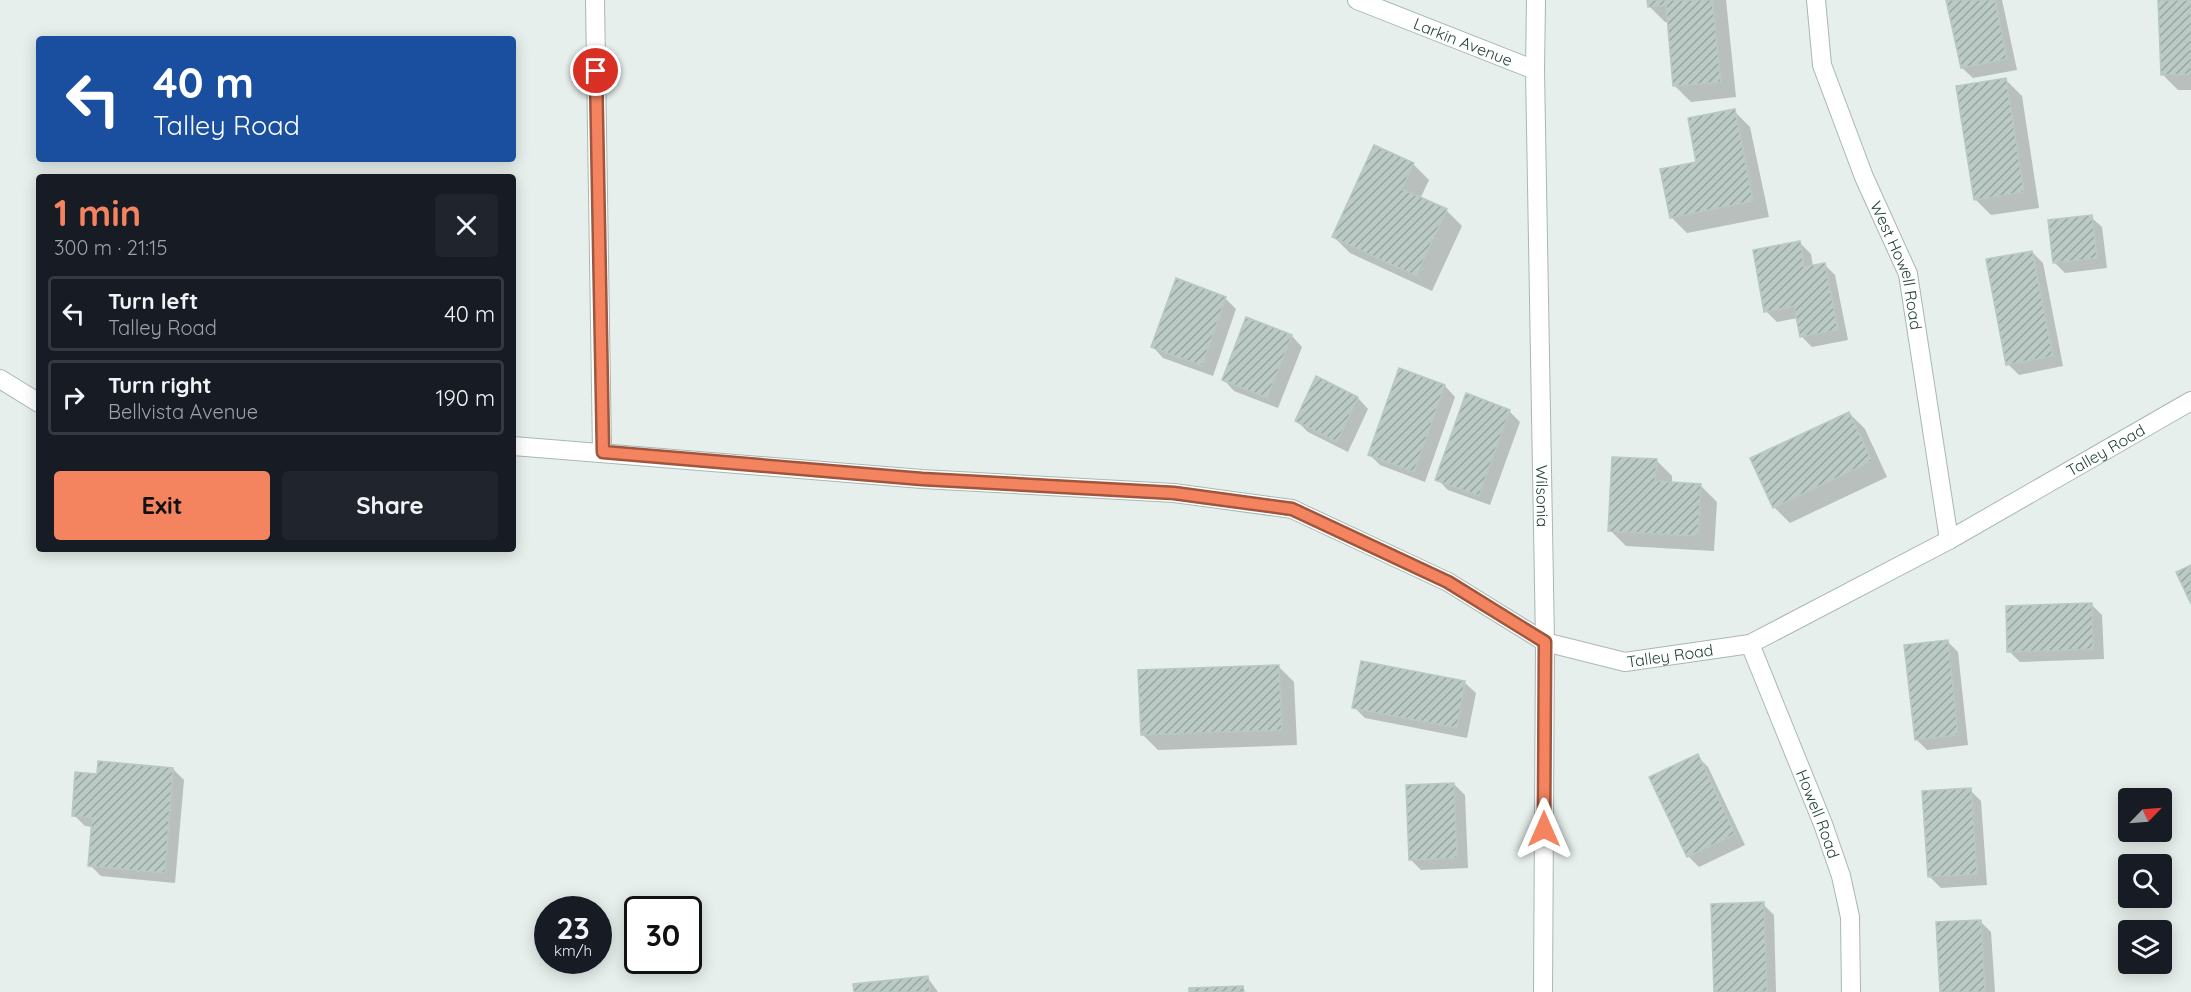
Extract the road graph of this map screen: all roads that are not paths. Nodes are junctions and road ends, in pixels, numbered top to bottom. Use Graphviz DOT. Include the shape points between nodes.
graph roads {
  1 [pos="595,0"];
  2 [pos="1357,0"];
  3 [pos="1536,0"];
  4 [pos="1816,0"];
  5 [pos="1534,70"];
  6 [pos="0,379"];
  7 [pos="36,401"];
  8 [pos="2191,401"];
  9 [pos="516,446"];
  10 [pos="603,452"];
  11 [pos="1949,540"];
  12 [pos="1545,642"];
  13 [pos="1750,644"];
  14 [pos="1543,992"];
  15 [pos="1851,992"];
  1 -- 10 [label="street"];
  2 -- 5 [label="street, Larkin Avenue"];
  3 -- 5 [label="street, Wilsonia"];
  4 -- 11 [label="street, West Howell Road" via="1822,65 1864,177 1908,274"];
  5 -- 12 [label="street, Wilsonia"];
  6 -- 7 [label="street"];
  8 -- 11 [label="street, Talley Road"];
  9 -- 10 [label="street, Talley Road"];
  10 -- 12 [label="street, Talley Road" via="922,479 1174,493 1292,509 1448,582"];
  11 -- 13 [label="street, Talley Road"];
  12 -- 13 [label="street, Talley Road" via="1625,662"];
  12 -- 14 [label="street, Wilsonia"];
  13 -- 15 [label="street, Howell Road" via="1841,876 1850,917"];
}
